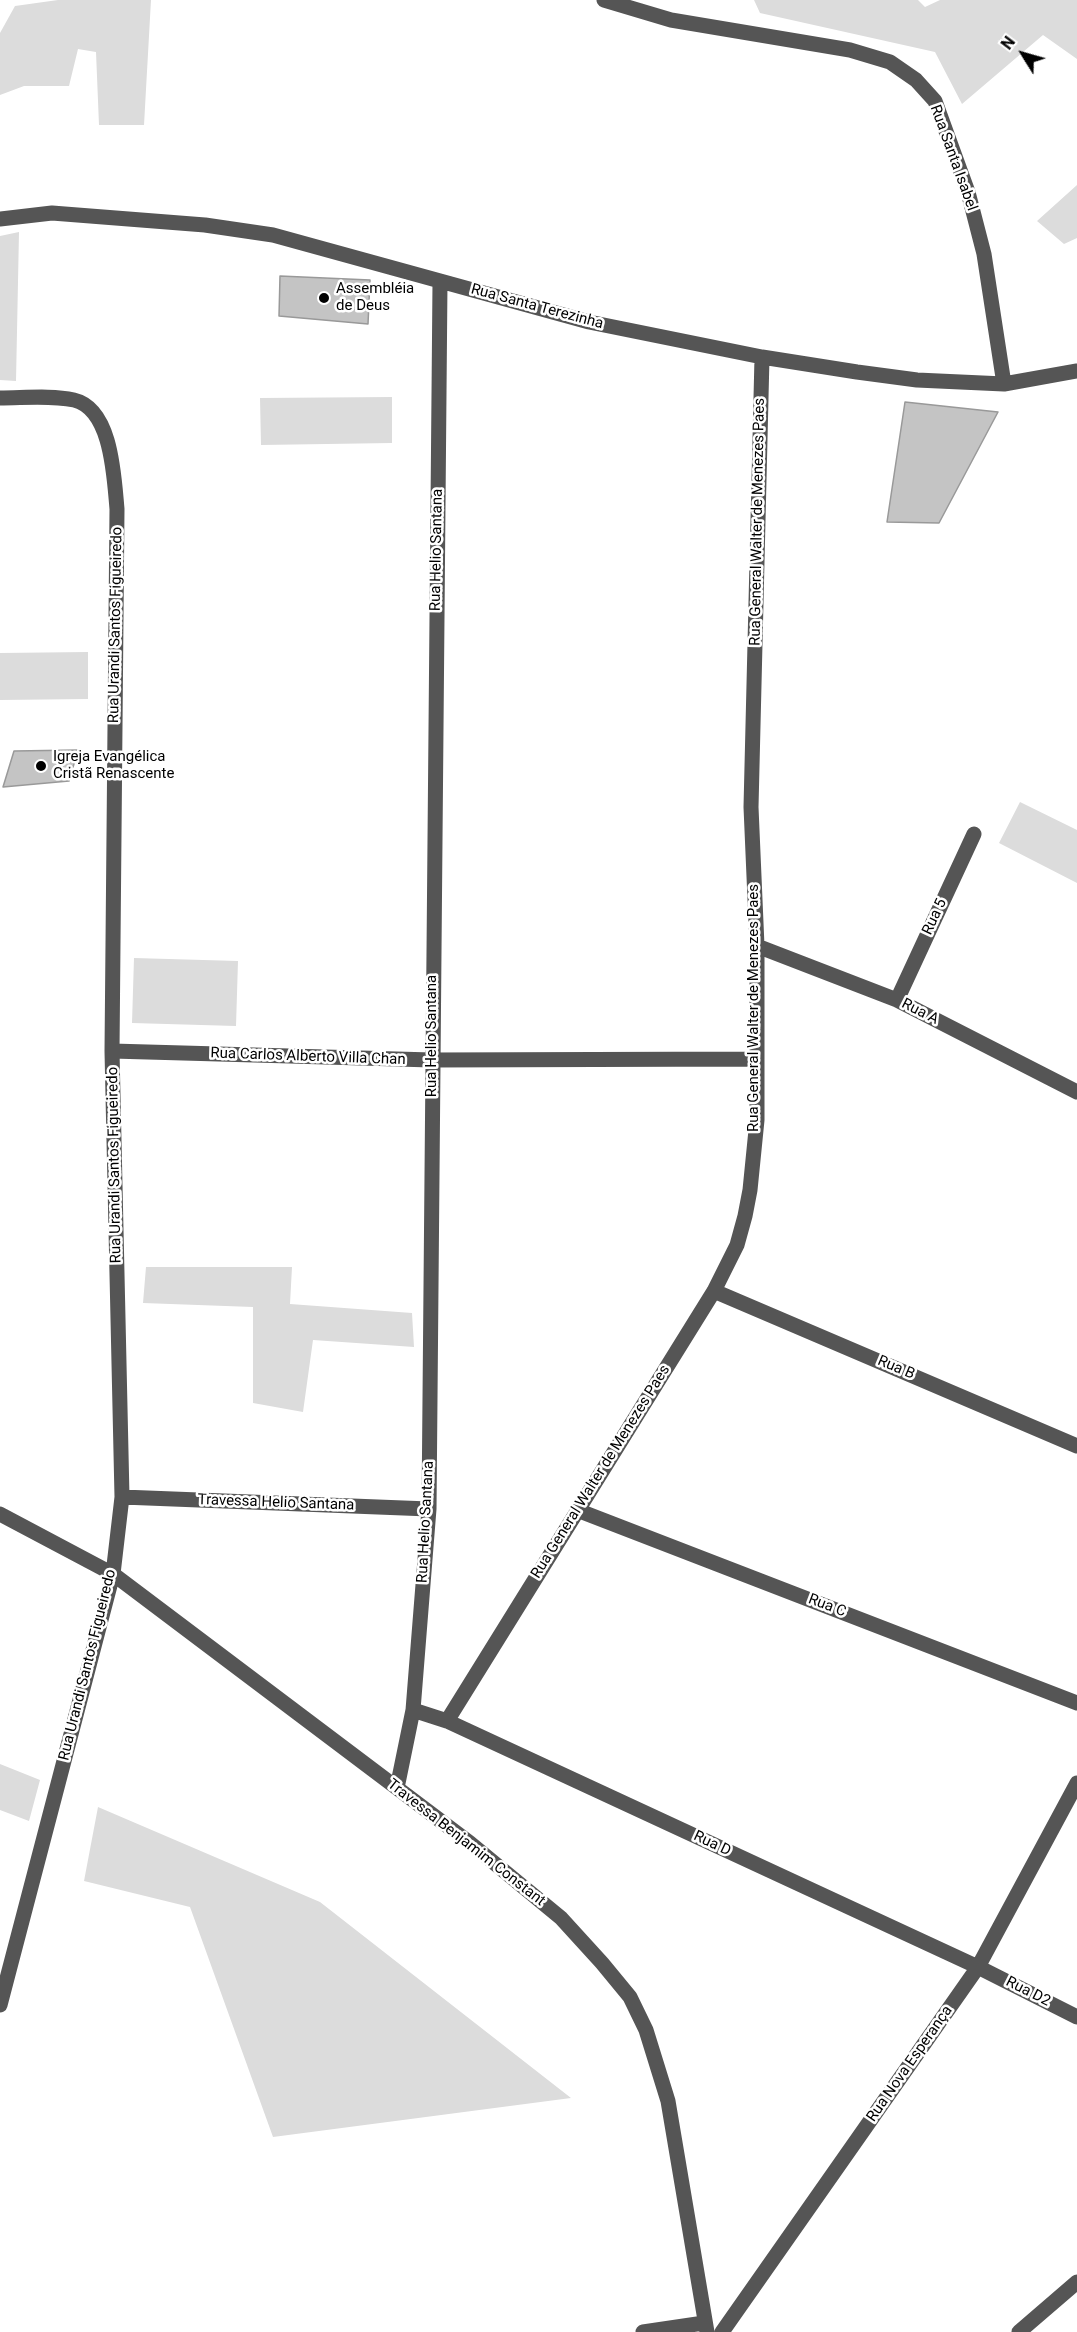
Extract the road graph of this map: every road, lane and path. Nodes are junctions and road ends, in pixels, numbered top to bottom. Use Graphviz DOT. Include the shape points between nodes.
graph roads {
  1 [pos="604,0"];
  2 [pos="0,219"];
  3 [pos="440,282"];
  4 [pos="762,357"];
  5 [pos="1077,371"];
  6 [pos="1004,384"];
  7 [pos="0,399"];
  8 [pos="974,834"];
  9 [pos="757,946"];
  10 [pos="897,1000"];
  11 [pos="112,1051"];
  12 [pos="757,1059"];
  13 [pos="432,1060"];
  14 [pos="1077,1092"];
  15 [pos="714,1291"];
  16 [pos="1077,1446"];
  17 [pos="122,1497"];
  18 [pos="429,1509"];
  19 [pos="577,1510"];
  20 [pos="0,1514"];
  21 [pos="113,1574"];
  22 [pos="1077,1703"];
  23 [pos="413,1710"];
  24 [pos="447,1721"];
  25 [pos="1077,1783"];
  26 [pos="397,1788"];
  27 [pos="978,1967"];
  28 [pos="0,2005"];
  29 [pos="1077,2017"];
  30 [pos="1077,2282"];
  31 [pos="705,2328"];
  32 [pos="643,2332"];
  33 [pos="722,2332"];
  34 [pos="1019,2332"];
  1 -- 6 [label="street, Rua Santa Isabel" via="671,20 850,50 890,62 916,80 935,101 968,192 984,254"];
  2 -- 3 [label="street, Rua Santa Terezinha" via="52,213 205,225 273,235"];
  3 -- 4 [label="street, Rua Santa Terezinha" via="589,322"];
  3 -- 13 [label="street, Rua Helio Santana"];
  4 -- 6 [label="street, Rua Santa Terezinha" via="916,380"];
  4 -- 9 [label="street, Rua General Walter de Menezes Paes" via="751,807"];
  5 -- 6 [label="street, Rua Santa Terezinha"];
  7 -- 11 [label="street, Rua Urandi Santos Figueiredo" via="82,403 103,426 114,474 117,509"];
  8 -- 10 [label="street, Rua 5"];
  9 -- 10 [label="street, Rua A"];
  9 -- 12 [label="street, Rua General Walter de Menezes Paes"];
  10 -- 14 [label="street, Rua A"];
  11 -- 13 [label="street, Rua Carlos Alberto Villa Chan"];
  11 -- 17 [label="street, Rua Urandi Santos Figueiredo"];
  12 -- 13 [label="street, Rua Carlos Alberto Villa Chan"];
  12 -- 15 [label="street, Rua General Walter de Menezes Paes" via="757,1120 750,1190 737,1245"];
  13 -- 18 [label="street, Rua Helio Santana"];
  15 -- 16 [label="street, Rua B"];
  15 -- 19 [label="street, Rua General Walter de Menezes Paes"];
  17 -- 18 [label="street, Travessa Helio Santana"];
  17 -- 21 [label="street, Rua Urandi Santos Figueiredo"];
  18 -- 23 [label="street, Rua Helio Santana"];
  19 -- 22 [label="street, Rua C"];
  19 -- 24 [label="street, Rua General Walter de Menezes Paes"];
  20 -- 21 [label="street, Travessa Benjamim Constant"];
  21 -- 26 [label="street, Travessa Benjamim Constant"];
  21 -- 28 [label="street, Rua Urandi Santos Figueiredo"];
  23 -- 24 [label="street"];
  23 -- 26 [label="street, Rua Helio Santana"];
  24 -- 27 [label="street, Rua D"];
  25 -- 27 [label="street, Rua Nova Esperança"];
  26 -- 31 [label="street, Travessa Benjamim Constant" via="561,1918 630,1996 646,2030 668,2101"];
  27 -- 29 [label="street, Rua D2"];
  27 -- 33 [label="street, Rua Nova Esperança"];
  30 -- 34 [label="street"];
  31 -- 32 [label="street"];
}
